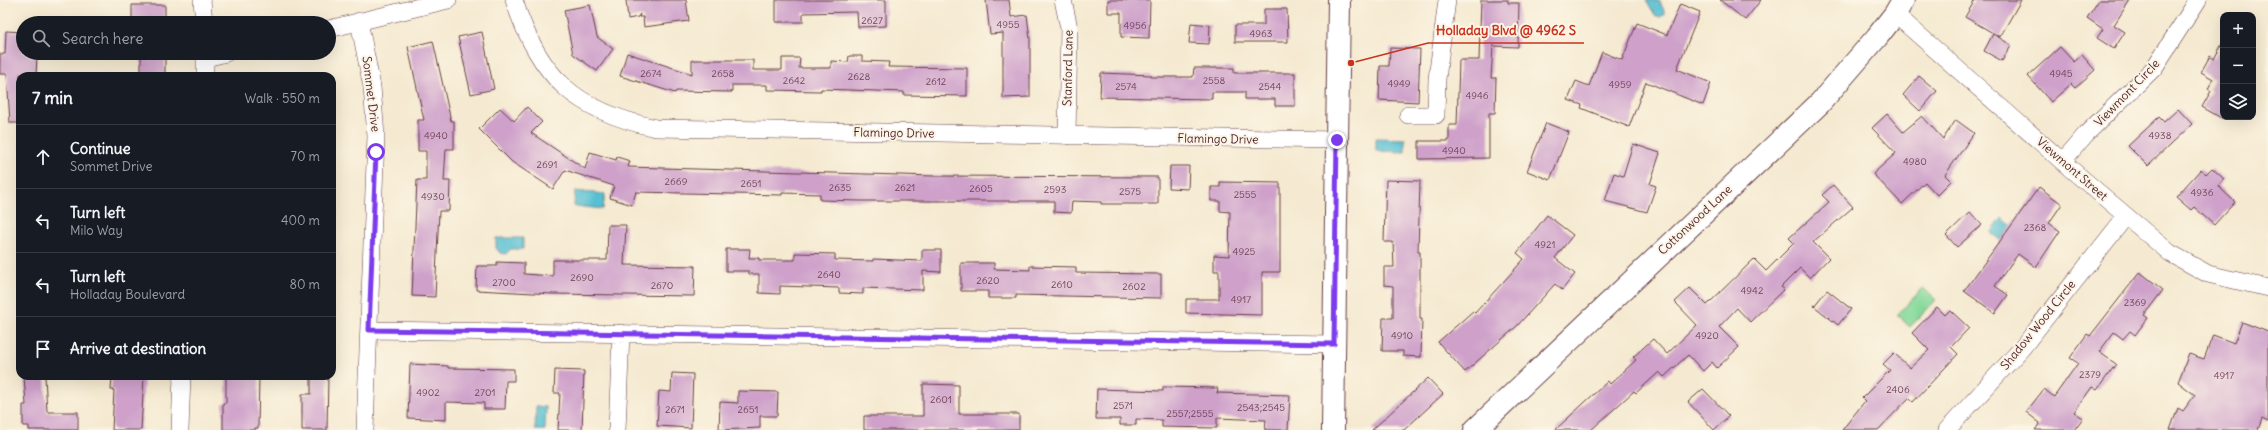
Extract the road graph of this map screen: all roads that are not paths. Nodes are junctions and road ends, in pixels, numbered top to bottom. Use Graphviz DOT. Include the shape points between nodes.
graph roads {
  1 [pos="202,0"];
  2 [pos="448,0"];
  3 [pos="514,0"];
  4 [pos="1063,0"];
  5 [pos="1339,0"];
  6 [pos="1447,0"];
  7 [pos="2198,0"];
  8 [pos="1899,7"];
  9 [pos="203,16"];
  10 [pos="359,22"];
  11 [pos="336,27"];
  12 [pos="206,60"];
  13 [pos="205,72"];
  14 [pos="1408,115"];
  15 [pos="1067,136"];
  16 [pos="1337,140"];
  17 [pos="2063,161"];
  18 [pos="2126,216"];
  19 [pos="2268,288"];
  20 [pos="369,330"];
  21 [pos="621,333"];
  22 [pos="1334,344"];
  23 [pos="182,380"];
  24 [pos="180,430"];
  25 [pos="366,430"];
  26 [pos="617,430"];
  27 [pos="1333,430"];
  28 [pos="1475,430"];
  29 [pos="1946,430"];
  1 -- 9 [label="street"];
  2 -- 10 [label="street"];
  3 -- 15 [label="street, Flamingo Drive" via="522,26 546,69 575,96 599,111 624,121 656,128 702,130"];
  4 -- 15 [label="street, Stanford Lane" via="1069,28"];
  5 -- 16 [label="street"];
  6 -- 14 [label="street" via="1437,79 1436,115"];
  7 -- 17 [label="street, Viewmont Circle" via="2154,68 2086,134"];
  8 -- 17 [label="street, Viewmont Street"];
  8 -- 28 [label="street, Cottonwood Lane" via="1820,103"];
  10 -- 11 [label="street"];
  10 -- 20 [label="street, Sommet Drive" via="372,86 376,136"];
  12 -- 13 [label="street"];
  15 -- 16 [label="street, Flamingo Drive"];
  16 -- 22 [label="street"];
  17 -- 18 [label="street, Viewmont Street"];
  18 -- 19 [label="street, Viewmont Street" via="2170,253 2195,269 2220,278"];
  18 -- 29 [label="street, Shadow Wood Circle" via="2022,348"];
  20 -- 21 [label="street"];
  20 -- 25 [label="street, Sommet Drive"];
  21 -- 22 [label="street"];
  21 -- 26 [label="street"];
  22 -- 27 [label="street"];
  23 -- 24 [label="street"];
}
